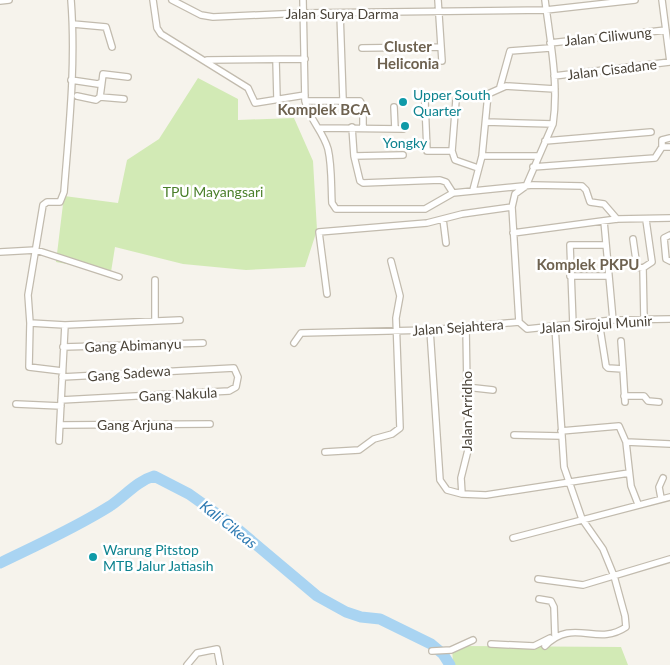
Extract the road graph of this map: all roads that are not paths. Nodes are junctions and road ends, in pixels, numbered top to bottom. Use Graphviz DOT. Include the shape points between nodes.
graph roads {
  1 [pos="9,0"];
  2 [pos="71,0"];
  3 [pos="153,0"];
  4 [pos="172,0"];
  5 [pos="303,0"];
  6 [pos="438,0"];
  7 [pos="545,0"];
  8 [pos="636,0"];
  9 [pos="662,0"];
  10 [pos="0,1"];
  11 [pos="546,10"];
  12 [pos="439,12"];
  13 [pos="303,13"];
  14 [pos="340,13"];
  15 [pos="73,24"];
  16 [pos="666,30"];
  17 [pos="550,46"];
  18 [pos="112,47"];
  19 [pos="441,47"];
  20 [pos="362,48"];
  21 [pos="304,59"];
  22 [pos="206,60"];
  23 [pos="276,60"];
  24 [pos="442,61"];
  25 [pos="670,62"];
  26 [pos="554,76"];
  27 [pos="128,77"];
  28 [pos="71,80"];
  29 [pos="102,82"];
  30 [pos="500,87"];
  31 [pos="555,89"];
  32 [pos="77,96"];
  33 [pos="100,97"];
  34 [pos="305,98"];
  35 [pos="124,99"];
  36 [pos="277,99"];
  37 [pos="343,99"];
  38 [pos="456,100"];
  39 [pos="425,102"];
  40 [pos="394,107"];
  41 [pos="486,122"];
  42 [pos="553,124"];
  43 [pos="352,127"];
  44 [pos="319,128"];
  45 [pos="363,128"];
  46 [pos="395,128"];
  47 [pos="403,129"];
  48 [pos="651,132"];
  49 [pos="667,139"];
  50 [pos="545,141"];
  51 [pos="662,147"];
  52 [pos="670,147"];
  53 [pos="452,151"];
  54 [pos="403,155"];
  55 [pos="354,156"];
  56 [pos="482,156"];
  57 [pos="538,156"];
  58 [pos="533,167"];
  59 [pos="478,168"];
  60 [pos="526,186"];
  61 [pos="473,190"];
  62 [pos="453,193"];
  63 [pos="512,207"];
  64 [pos="670,218"];
  65 [pos="443,219"];
  66 [pos="617,219"];
  67 [pos="646,220"];
  68 [pos="604,221"];
  69 [pos="513,233"];
  70 [pos="667,236"];
  71 [pos="633,239"];
  72 [pos="446,243"];
  73 [pos="606,245"];
  74 [pos="36,250"];
  75 [pos="0,252"];
  76 [pos="391,261"];
  77 [pos="670,261"];
  78 [pos="643,268"];
  79 [pos="570,276"];
  80 [pos="608,276"];
  81 [pos="119,277"];
  82 [pos="155,280"];
  83 [pos="327,294"];
  84 [pos="644,319"];
  85 [pos="670,319"];
  86 [pos="180,320"];
  87 [pos="613,320"];
  88 [pos="155,321"];
  89 [pos="519,322"];
  90 [pos="599,322"];
  91 [pos="30,323"];
  92 [pos="65,324"];
  93 [pos="573,325"];
  94 [pos="466,327"];
  95 [pos="555,327"];
  96 [pos="430,330"];
  97 [pos="396,331"];
  98 [pos="621,341"];
  99 [pos="203,343"];
  100 [pos="294,343"];
  101 [pos="63,348"];
  102 [pos="197,368"];
  103 [pos="623,369"];
  104 [pos="62,374"];
  105 [pos="466,386"];
  106 [pos="493,390"];
  107 [pos="659,402"];
  108 [pos="61,403"];
  109 [pos="16,404"];
  110 [pos="210,424"];
  111 [pos="60,425"];
  112 [pos="561,434"];
  113 [pos="514,436"];
  114 [pos="59,442"];
  115 [pos="626,442"];
  116 [pos="670,444"];
  117 [pos="325,452"];
  118 [pos="629,473"];
  119 [pos="663,478"];
  120 [pos="570,482"];
  121 [pos="462,494"];
  122 [pos="670,497"];
  123 [pos="660,498"];
  124 [pos="638,504"];
  125 [pos="582,519"];
  126 [pos="514,538"];
  127 [pos="670,559"];
  128 [pos="614,576"];
  129 [pos="538,579"];
  130 [pos="539,599"];
  131 [pos="553,637"];
  132 [pos="473,640"];
  133 [pos="491,644"];
  134 [pos="545,646"];
  135 [pos="432,650"];
  136 [pos="187,665"];
  137 [pos="220,665"];
  1 -- 10 [label="street"];
  2 -- 15 [label="street"];
  3 -- 22 [label="street" via="157,28 161,34"];
  4 -- 13 [label="street, Jalan Surya Darma" via="206,17"];
  5 -- 13 [label="street"];
  6 -- 12 [label="street"];
  7 -- 11 [label="street"];
  8 -- 11 [label="street, Jalan Surya Darma"];
  9 -- 16 [label="street"];
  11 -- 12 [label="street, Jalan Surya Darma"];
  11 -- 17 [label="street"];
  12 -- 14 [label="street, Jalan Surya Darma"];
  12 -- 19 [label="street"];
  13 -- 14 [label="street, Jalan Surya Darma"];
  13 -- 21 [label="street"];
  14 -- 37 [label="street"];
  15 -- 18 [label="street" via="106,27"];
  15 -- 28 [label="street"];
  16 -- 17 [label="street, Jalan Ciliwung"];
  16 -- 25 [label="street"];
  17 -- 26 [label="street"];
  17 -- 30 [label="street, Jalan Ciliwung" via="510,51"];
  19 -- 20 [label="street"];
  19 -- 24 [label="street"];
  21 -- 23 [label="street"];
  21 -- 34 [label="street"];
  22 -- 23 [label="street"];
  22 -- 36 [label="street" via="248,88 255,103"];
  23 -- 36 [label="street"];
  25 -- 26 [label="street, Jalan Cisadane"];
  26 -- 31 [label="street"];
  27 -- 29 [label="street" via="103,74"];
  28 -- 29 [label="street"];
  28 -- 74 [label="street" via="64,192 60,202 43,205"];
  29 -- 33 [label="street"];
  30 -- 31 [label="street"];
  30 -- 41 [label="street" via="487,96"];
  31 -- 42 [label="street"];
  32 -- 33 [label="street" via="92,100"];
  33 -- 35 [label="street"];
  34 -- 36 [label="street"];
  34 -- 37 [label="street"];
  34 -- 44 [label="street" via="312,121"];
  37 -- 45 [label="street" via="362,103"];
  38 -- 53 [label="street"];
  39 -- 53 [label="street" via="427,151"];
  40 -- 46 [label="street"];
  41 -- 42 [label="street"];
  41 -- 56 [label="street"];
  42 -- 50 [label="street"];
  43 -- 44 [label="street"];
  43 -- 45 [label="street"];
  43 -- 55 [label="street"];
  44 -- 62 [label="street" via="328,149 332,204 336,209 425,209"];
  45 -- 46 [label="street"];
  46 -- 47 [label="street"];
  48 -- 50 [label="street"];
  49 -- 51 [label="street"];
  50 -- 57 [label="street"];
  51 -- 52 [label="street"];
  51 -- 58 [label="street" via="655,158"];
  53 -- 59 [label="street" via="455,160"];
  54 -- 55 [label="street"];
  55 -- 62 [label="street" via="358,178 363,183 440,180 446,182"];
  56 -- 57 [label="street"];
  56 -- 59 [label="street"];
  57 -- 58 [label="street"];
  58 -- 60 [label="street"];
  59 -- 61 [label="street"];
  60 -- 61 [label="street"];
  60 -- 63 [label="street" via="516,194"];
  60 -- 66 [label="street" via="582,186 590,202 604,204"];
  61 -- 62 [label="street"];
  63 -- 65 [label="street"];
  63 -- 69 [label="street, Jalan Sirojul Munir"];
  64 -- 67 [label="street"];
  65 -- 72 [label="street"];
  65 -- 83 [label="street" via="319,232"];
  66 -- 67 [label="street"];
  66 -- 68 [label="street"];
  67 -- 78 [label="street" via="652,262"];
  68 -- 69 [label="street"];
  68 -- 73 [label="street"];
  69 -- 89 [label="street, Jalan Sirojul Munir"];
  70 -- 77 [label="street" via="666,259"];
  71 -- 78 [label="street" via="635,263"];
  73 -- 79 [label="street" via="570,246"];
  73 -- 80 [label="street"];
  74 -- 75 [label="street"];
  74 -- 81 [label="street"];
  74 -- 91 [label="street" via="28,295"];
  76 -- 97 [label="street" via="400,296"];
  78 -- 84 [label="street"];
  79 -- 80 [label="street"];
  79 -- 93 [label="street"];
  80 -- 87 [label="street"];
  82 -- 88 [label="street"];
  84 -- 85 [label="street, Jalan Sirojul Munir"];
  84 -- 87 [label="street, Jalan Sirojul Munir"];
  86 -- 88 [label="street"];
  87 -- 90 [label="street, Jalan Sirojul Munir"];
  88 -- 92 [label="street"];
  89 -- 94 [label="street, Jalan Sejahtera"];
  89 -- 95 [label="street, Jalan Sirojul Munir" via="527,329"];
  90 -- 93 [label="street, Jalan Sirojul Munir"];
  90 -- 103 [label="street" via="606,366"];
  91 -- 92 [label="street"];
  91 -- 104 [label="street, Gang Sadewa" via="29,367"];
  92 -- 101 [label="street"];
  93 -- 95 [label="street, Jalan Sirojul Munir"];
  94 -- 96 [label="street, Jalan Sejahtera"];
  94 -- 105 [label="street, Jalan Arridho"];
  95 -- 112 [label="street"];
  96 -- 97 [label="street, Jalan Sejahtera"];
  96 -- 121 [label="street" via="440,480 447,490"];
  97 -- 100 [label="street, Jalan Sejahtera" via="301,333"];
  97 -- 117 [label="street" via="400,428 374,439 359,450"];
  98 -- 103 [label="street"];
  99 -- 101 [label="street, Gang Abimanyu"];
  101 -- 104 [label="street"];
  102 -- 104 [label="street, Gang Sadewa"];
  102 -- 108 [label="street, Gang Nakula" via="234,368 238,372 238,384 228,391"];
  103 -- 107 [label="street" via="625,399 644,396 648,401"];
  104 -- 108 [label="street"];
  105 -- 106 [label="street"];
  105 -- 121 [label="street, Jalan Arridho" via="468,450 461,478"];
  108 -- 109 [label="street"];
  108 -- 111 [label="street"];
  110 -- 111 [label="street, Gang Arjuna"];
  111 -- 114 [label="street"];
  112 -- 113 [label="street"];
  112 -- 115 [label="street" via="619,426"];
  112 -- 120 [label="street" via="562,455"];
  115 -- 116 [label="street"];
  115 -- 118 [label="street"];
  118 -- 120 [label="street"];
  118 -- 124 [label="street"];
  119 -- 123 [label="street" via="659,487"];
  120 -- 121 [label="street" via="486,495"];
  120 -- 125 [label="street"];
  122 -- 123 [label="street"];
  123 -- 124 [label="street"];
  124 -- 125 [label="street"];
  125 -- 126 [label="street"];
  125 -- 128 [label="street" via="603,549"];
  127 -- 128 [label="street"];
  128 -- 129 [label="street" via="578,586"];
  128 -- 131 [label="street" via="626,628 612,635 565,633"];
  130 -- 131 [label="street" via="551,601 554,607"];
  131 -- 133 [label="street" via="534,646"];
  131 -- 134 [label="street"];
  132 -- 135 [label="street" via="451,650"];
  136 -- 137 [label="street" via="197,653 217,648"];
}
